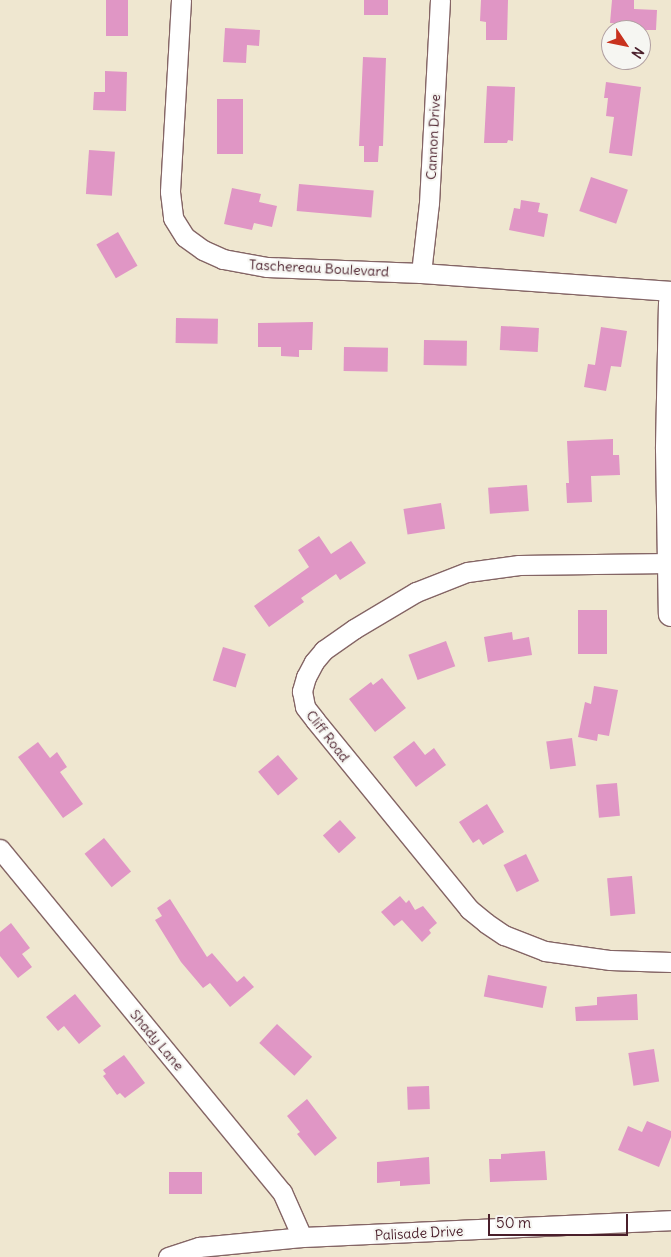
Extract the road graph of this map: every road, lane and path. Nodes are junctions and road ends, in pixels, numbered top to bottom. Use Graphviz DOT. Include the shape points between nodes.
graph roads {
  1 [pos="180,0"];
  2 [pos="440,0"];
  3 [pos="421,273"];
  4 [pos="671,291"];
  5 [pos="671,303"];
  6 [pos="670,564"];
  7 [pos="671,614"];
  8 [pos="0,850"];
  9 [pos="671,962"];
  10 [pos="671,1220"];
  11 [pos="302,1237"];
  12 [pos="168,1257"];
  1 -- 3 [label="street, Taschereau Boulevard" via="170,192 173,218 185,237 223,259 245,264"];
  2 -- 3 [label="street, Cannon Drive" via="429,203"];
  3 -- 4 [label="street, Taschereau Boulevard"];
  5 -- 6 [label="street" via="668,431"];
  6 -- 7 [label="street"];
  6 -- 9 [label="street, Cliff Road" via="519,565 467,572 416,592 324,650 314,662 302,691 305,707 315,720 469,909 486,923 504,935 545,950 610,960"];
  8 -- 11 [label="street, Shady Lane" via="282,1192"];
  10 -- 11 [label="street, Palisade Drive"];
  11 -- 12 [label="street, Palisade Drive" via="199,1247"];
}
